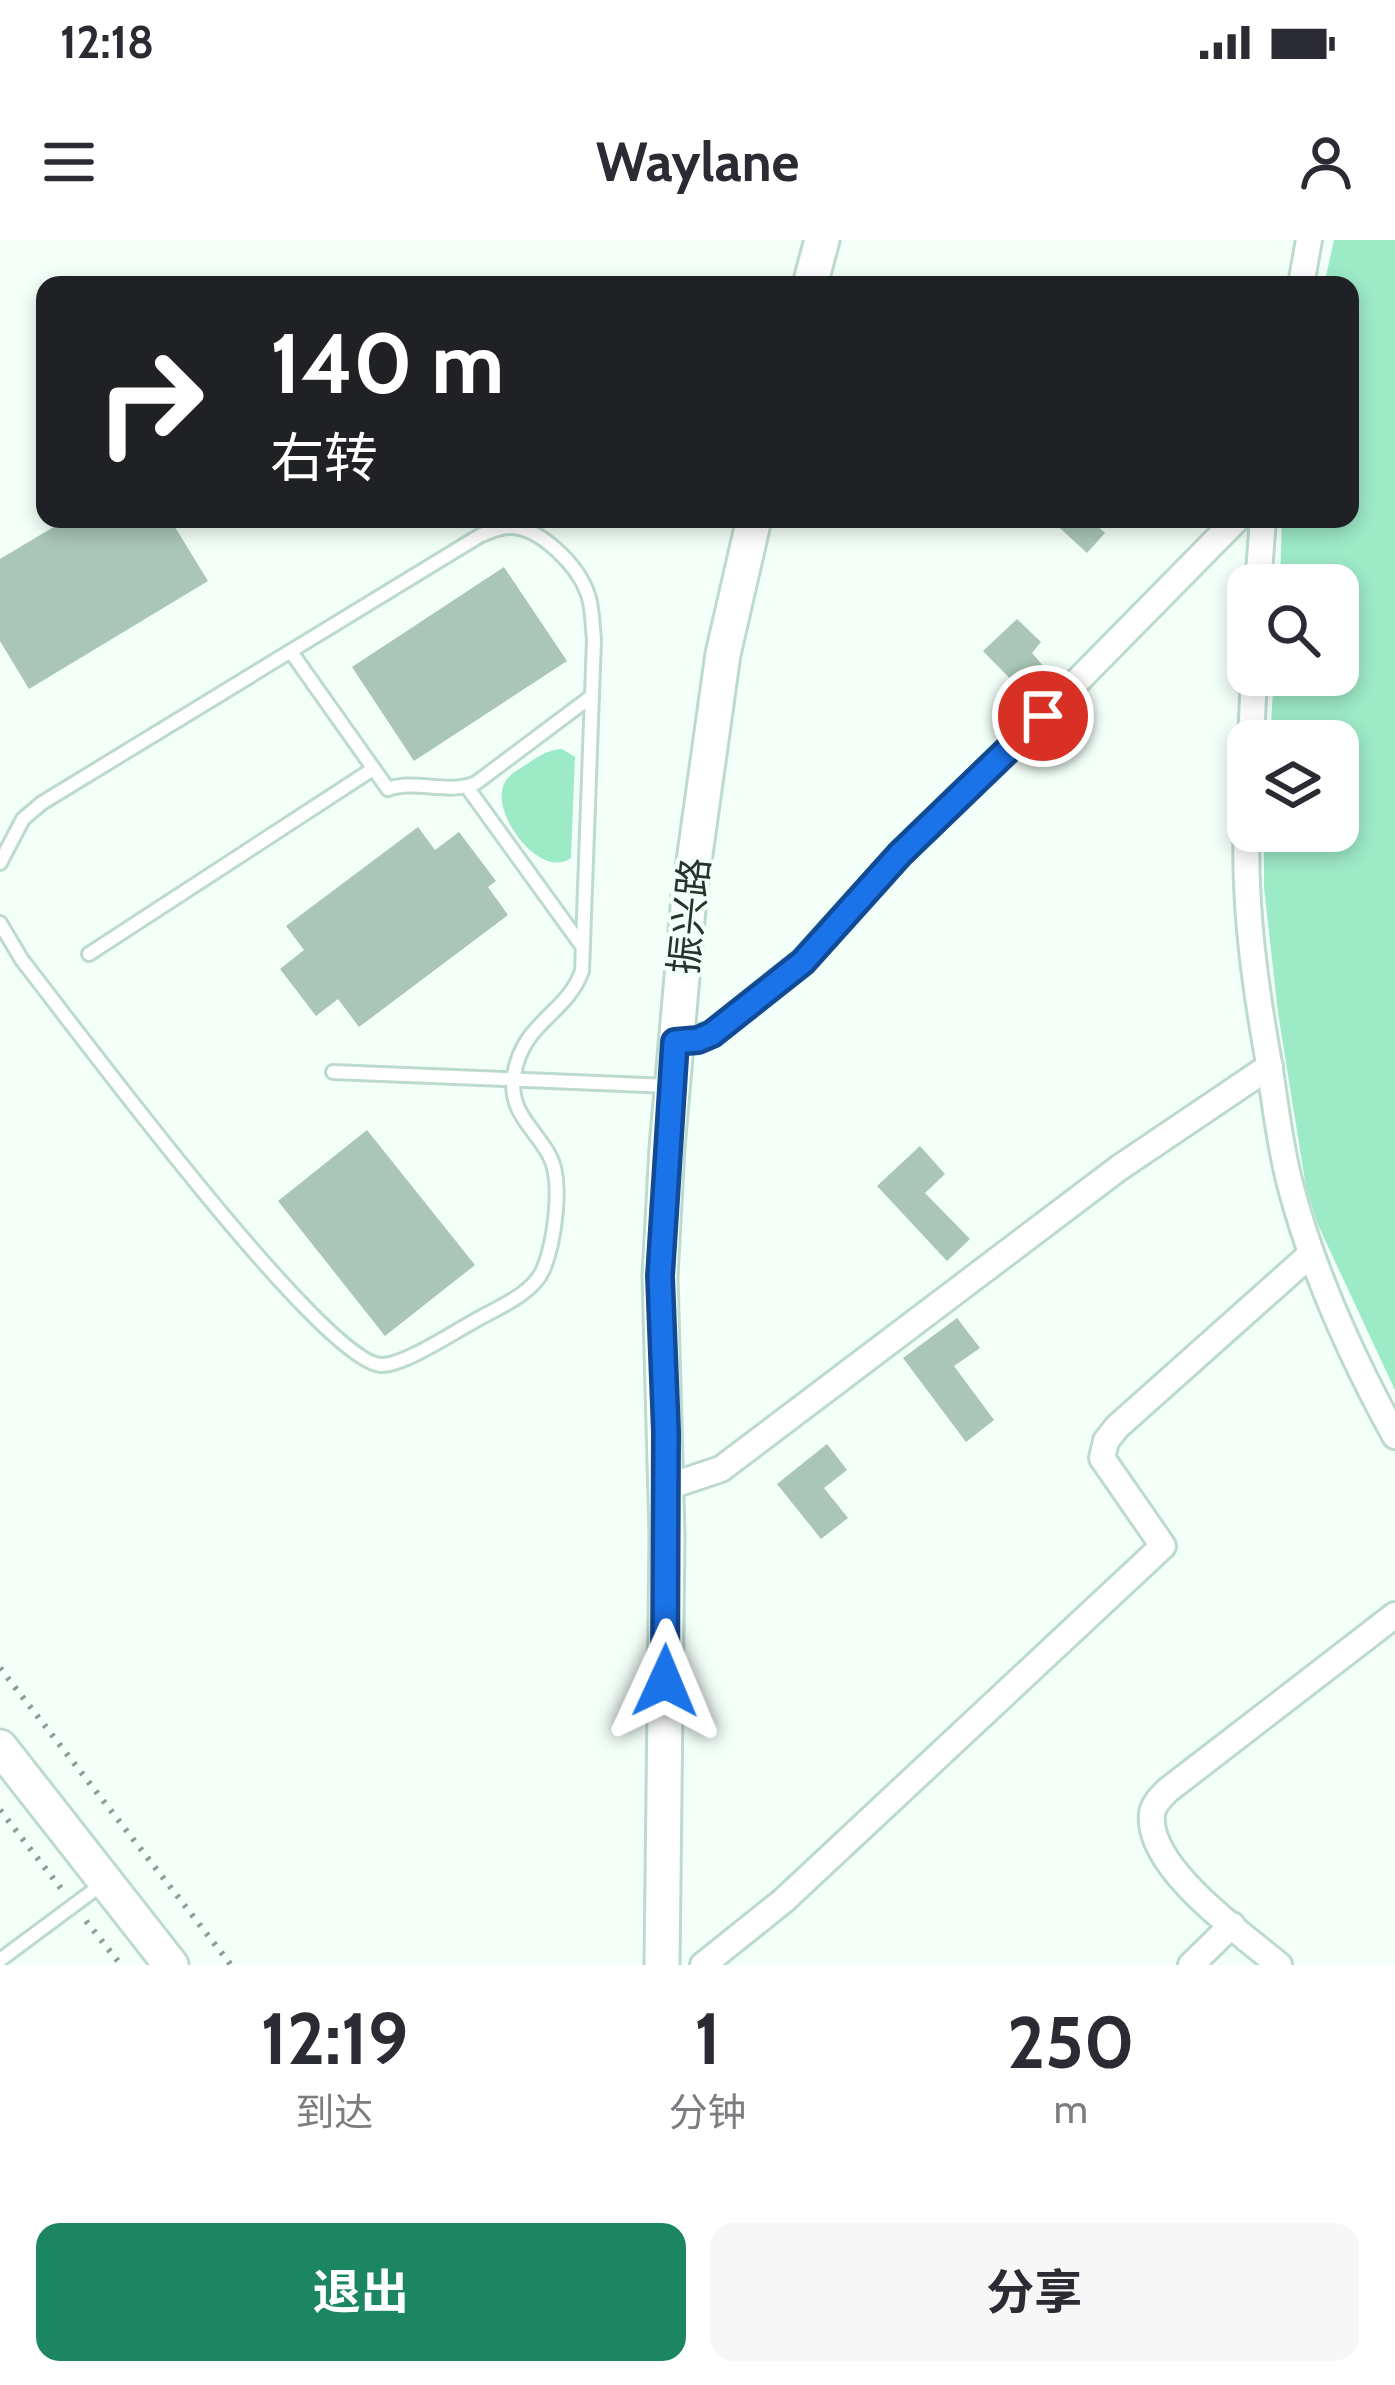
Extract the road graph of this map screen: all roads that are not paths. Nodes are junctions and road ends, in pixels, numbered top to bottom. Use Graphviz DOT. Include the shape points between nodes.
graph roads {
  1 [pos="822,240"];
  2 [pos="1309,240"];
  3 [pos="812,276"];
  4 [pos="1302,276"];
  5 [pos="499,528"];
  6 [pos="520,528"];
  7 [pos="752,528"];
  8 [pos="1229,528"];
  9 [pos="1262,528"];
  10 [pos="1260,564"];
  11 [pos="291,652"];
  12 [pos="592,696"];
  13 [pos="373,769"];
  14 [pos="467,787"];
  15 [pos="1245,852"];
  16 [pos="0,863"];
  17 [pos="0,923"];
  18 [pos="583,947"];
  19 [pos="89,954"];
  20 [pos="675,1042"];
  21 [pos="1270,1066"];
  22 [pos="333,1072"];
  23 [pos="513,1079"];
  24 [pos="671,1086"];
  25 [pos="1310,1254"];
  26 [pos="1395,1436"];
  27 [pos="667,1487"];
  28 [pos="1395,1615"];
  29 [pos="0,1747"];
  30 [pos="106,1881"];
  31 [pos="1232,1925"];
  32 [pos="0,1960"];
  33 [pos="171,1965"];
  34 [pos="662,1965"];
  35 [pos="703,1965"];
  36 [pos="1191,1965"];
  37 [pos="1279,1965"];
  1 -- 3 [label="street"];
  2 -- 4 [label="street"];
  5 -- 11 [label="lane"];
  6 -- 12 [label="lane" via="562,555 586,590"];
  7 -- 20 [label="street, 振兴路" via="723,654"];
  8 -- 20 [label="street" via="900,854 803,962 712,1034"];
  9 -- 10 [label="street"];
  11 -- 13 [label="lane"];
  11 -- 16 [label="lane" via="42,803 22,819"];
  12 -- 14 [label="lane"];
  12 -- 18 [label="lane"];
  13 -- 14 [label="lane" via="388,789"];
  13 -- 19 [label="lane"];
  14 -- 18 [label="lane"];
  15 -- 21 [label="street" via="1247,922"];
  17 -- 23 [label="lane" via="249,1250 356,1355 382,1366 539,1279 552,1243 555,1171 519,1110"];
  18 -- 23 [label="lane" via="578,980 522,1044"];
  20 -- 24 [label="street, 振兴路"];
  21 -- 25 [label="street"];
  21 -- 27 [label="street" via="1119,1168 721,1469"];
  22 -- 23 [label="lane"];
  23 -- 24 [label="lane"];
  24 -- 27 [label="street, 振兴路" via="660,1276"];
  25 -- 26 [label="street"];
  25 -- 35 [label="street" via="1106,1441 1102,1458 1163,1546"];
  27 -- 34 [label="street, 振兴路"];
  28 -- 31 [label="street" via="1154,1807 1162,1853"];
  29 -- 30 [label="street"];
  30 -- 32 [label="lane"];
  30 -- 33 [label="street"];
  31 -- 36 [label="street"];
  31 -- 37 [label="street"];
}
